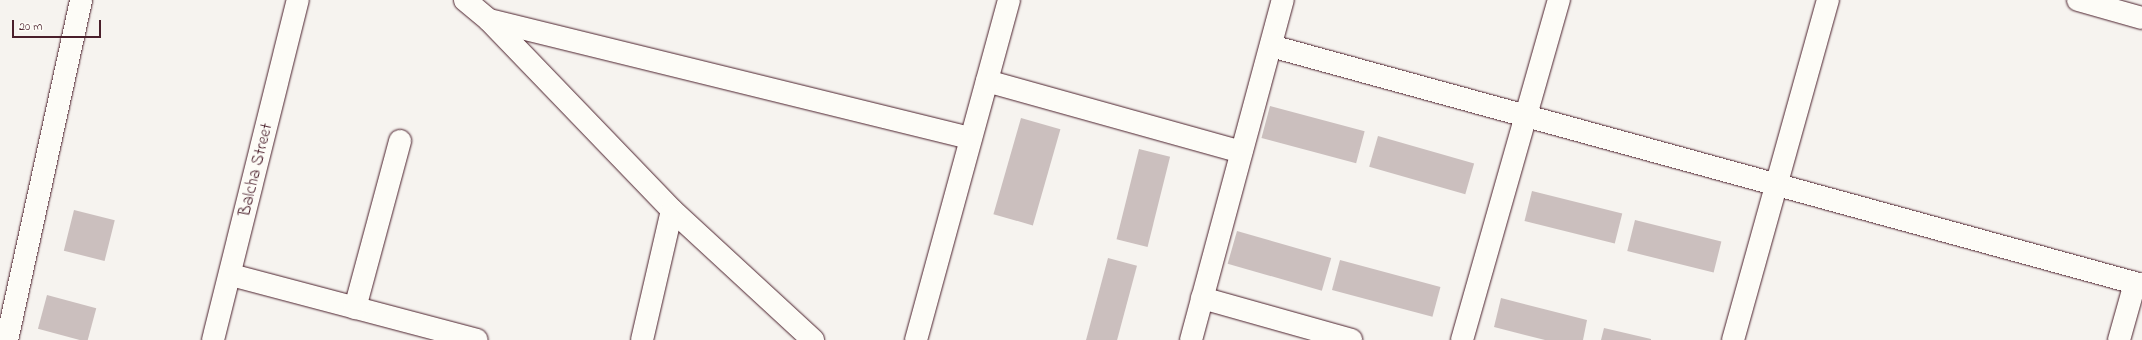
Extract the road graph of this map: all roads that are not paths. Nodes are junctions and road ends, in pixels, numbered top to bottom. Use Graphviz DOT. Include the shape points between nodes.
graph roads {
  1 [pos="81,0"];
  2 [pos="298,0"];
  3 [pos="464,0"];
  4 [pos="1009,0"];
  5 [pos="1283,0"];
  6 [pos="1559,0"];
  7 [pos="1828,0"];
  8 [pos="2078,0"];
  9 [pos="2142,18"];
  10 [pos="489,20"];
  11 [pos="1271,46"];
  12 [pos="987,81"];
  13 [pos="1526,118"];
  14 [pos="971,138"];
  15 [pos="400,142"];
  16 [pos="1241,152"];
  17 [pos="1777,187"];
  18 [pos="672,210"];
  19 [pos="231,276"];
  20 [pos="2139,284"];
  21 [pos="1202,298"];
  22 [pos="355,308"];
  23 [pos="7,340"];
  24 [pos="213,340"];
  25 [pos="477,340"];
  26 [pos="642,340"];
  27 [pos="813,340"];
  28 [pos="916,340"];
  29 [pos="1191,340"];
  30 [pos="1351,340"];
  31 [pos="1462,340"];
  32 [pos="1734,340"];
  33 [pos="2119,340"];
  1 -- 23 [label="street"];
  2 -- 19 [label="street, Balcha Street"];
  3 -- 10 [label="street"];
  4 -- 12 [label="street"];
  5 -- 11 [label="street"];
  6 -- 13 [label="street"];
  7 -- 17 [label="street"];
  8 -- 9 [label="street"];
  10 -- 14 [label="street"];
  10 -- 18 [label="street"];
  11 -- 13 [label="street"];
  11 -- 16 [label="street"];
  12 -- 14 [label="street"];
  12 -- 16 [label="street"];
  13 -- 17 [label="street"];
  13 -- 31 [label="street"];
  14 -- 28 [label="street"];
  15 -- 22 [label="street"];
  16 -- 21 [label="street"];
  17 -- 20 [label="street"];
  17 -- 32 [label="street"];
  18 -- 26 [label="street"];
  18 -- 27 [label="street"];
  19 -- 22 [label="street"];
  19 -- 24 [label="street, Balcha Street"];
  20 -- 33 [label="street"];
  21 -- 29 [label="street"];
  21 -- 30 [label="street"];
  22 -- 25 [label="street"];
}
